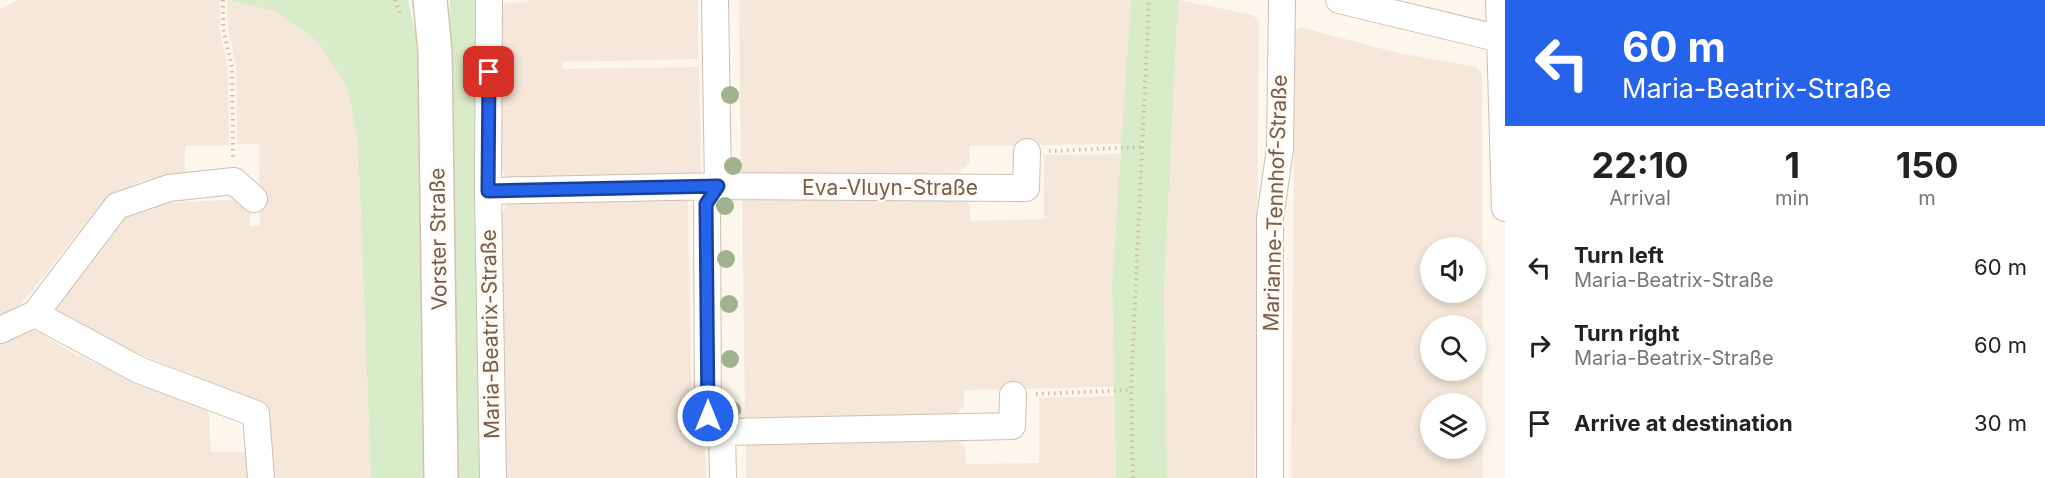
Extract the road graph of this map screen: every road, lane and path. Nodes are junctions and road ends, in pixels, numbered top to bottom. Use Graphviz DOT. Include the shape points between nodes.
graph roads {
  1 [pos="223,0"];
  2 [pos="430,0"];
  3 [pos="489,0"];
  4 [pos="715,0"];
  5 [pos="1149,0"];
  6 [pos="1282,0"];
  7 [pos="1339,0"];
  8 [pos="1499,0"];
  9 [pos="1502,40"];
  10 [pos="1141,147"];
  11 [pos="1027,152"];
  12 [pos="234,181"];
  13 [pos="718,186"];
  14 [pos="488,191"];
  15 [pos="254,198"];
  16 [pos="1505,208"];
  17 [pos="35,314"];
  18 [pos="0,330"];
  19 [pos="1131,390"];
  20 [pos="1013,395"];
  21 [pos="722,432"];
  22 [pos="261,478"];
  23 [pos="441,478"];
  24 [pos="493,478"];
  25 [pos="723,478"];
  26 [pos="1133,478"];
  27 [pos="1269,478"];
  1 -- 12 [label="path" via="223,28 232,67"];
  2 -- 23 [label="main road, Vorster Straße" via="435,51"];
  3 -- 14 [label="street, Maria-Beatrix-Straße"];
  4 -- 13 [label="street"];
  5 -- 10 [label="path"];
  6 -- 27 [label="street, Marianne-Tennhof-Straße" via="1280,150 1270,219"];
  7 -- 9 [label="street"];
  8 -- 9 [label="street"];
  9 -- 16 [label="street"];
  10 -- 11 [label="path"];
  10 -- 19 [label="path"];
  11 -- 13 [label="street, Eva-Vluyn-Straße" via="1026,188"];
  12 -- 15 [label="street"];
  12 -- 17 [label="street" via="169,188 117,206"];
  13 -- 14 [label="street"];
  13 -- 21 [label="street" via="706,204 708,416"];
  14 -- 24 [label="street, Maria-Beatrix-Straße"];
  17 -- 18 [label="street"];
  17 -- 22 [label="street" via="139,370 256,414"];
  19 -- 20 [label="path"];
  19 -- 26 [label="path"];
  20 -- 21 [label="street" via="1012,426"];
  21 -- 25 [label="street"];
}
